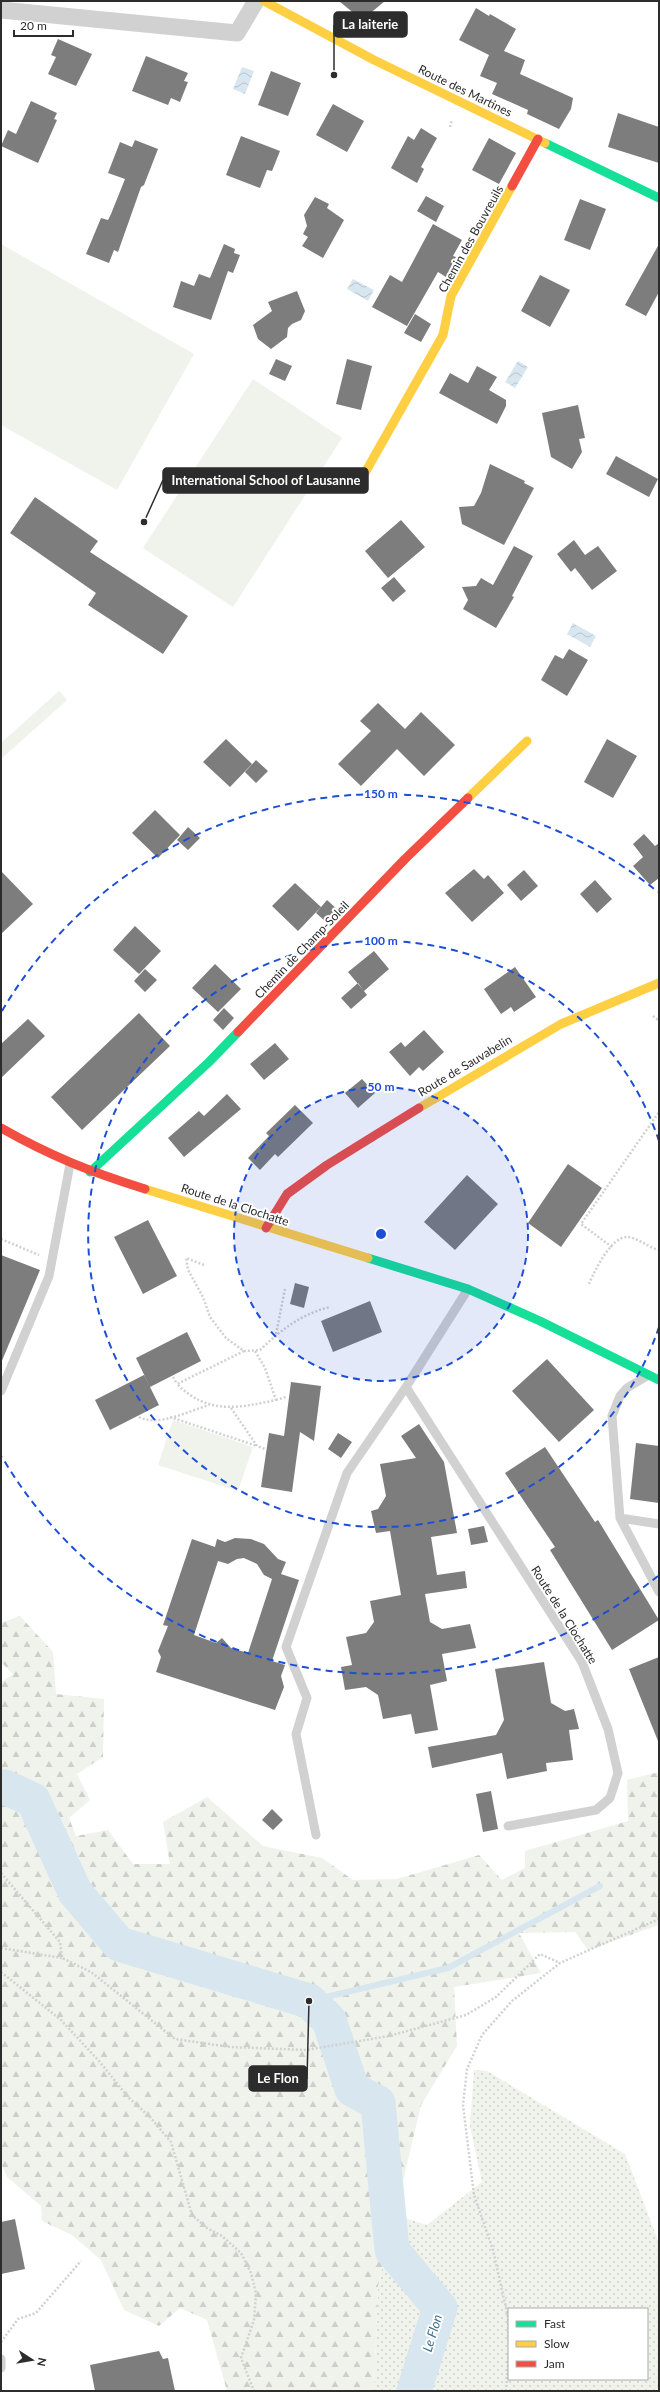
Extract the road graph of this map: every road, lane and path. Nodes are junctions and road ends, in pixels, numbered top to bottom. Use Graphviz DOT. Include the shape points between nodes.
graph roads {
  1 [pos="256,1"];
  2 [pos="272,3"];
  3 [pos="1,10"];
  4 [pos="538,139"];
  5 [pos="659,198"];
  6 [pos="362,478"];
  7 [pos="527,741"];
  8 [pos="659,983"];
  9 [pos="653,1016"];
  10 [pos="659,1021"];
  11 [pos="659,1112"];
  12 [pos="1,1128"];
  13 [pos="70,1164"];
  14 [pos="90,1172"];
  15 [pos="266,1228"];
  16 [pos="1,1239"];
  17 [pos="612,1247"];
  18 [pos="659,1250"];
  19 [pos="53,1260"];
  20 [pos="204,1265"];
  21 [pos="589,1284"];
  22 [pos="285,1289"];
  23 [pos="468,1289"];
  24 [pos="330,1307"];
  25 [pos="276,1335"];
  26 [pos="244,1351"];
  27 [pos="255,1351"];
  28 [pos="648,1375"];
  29 [pos="173,1377"];
  30 [pos="659,1380"];
  31 [pos="177,1384"];
  32 [pos="406,1387"];
  33 [pos="1,1391"];
  34 [pos="286,1397"];
  35 [pos="276,1400"];
  36 [pos="209,1405"];
  37 [pos="231,1408"];
  38 [pos="138,1417"];
  39 [pos="170,1417"];
  40 [pos="257,1446"];
  41 [pos="265,1449"];
  42 [pos="620,1518"];
  43 [pos="659,1524"];
  44 [pos="659,1592"];
  45 [pos="508,1826"];
  46 [pos="316,1835"];
  47 [pos="1,1873"];
  48 [pos="659,1919"];
  49 [pos="1,1948"];
  50 [pos="62,1958"];
  51 [pos="560,1963"];
  52 [pos="1,1972"];
  53 [pos="81,2261"];
  54 [pos="508,2317"];
  55 [pos="1,2342"];
  56 [pos="1,2359"];
  57 [pos="508,2364"];
  58 [pos="1,2368"];
  59 [pos="254,2391"];
  60 [pos="506,2391"];
  1 -- 3 [label="street" via="237,33"];
  2 -- 4 [label="street, Route des Martines" via="374,60"];
  4 -- 5 [label="street, Route des Martines"];
  4 -- 6 [label="street, Chemin des Bouvreuils" via="451,296 443,335"];
  7 -- 14 [label="street, Chemin de Champ-Soleil" via="405,859 209,1062"];
  8 -- 15 [label="street, Route de Sauvabelin" via="561,1024 334,1161 290,1191"];
  9 -- 10 [label="path"];
  11 -- 17 [label="path" via="581,1224"];
  12 -- 13 [label="street, Route de la Clochatte"];
  13 -- 14 [label="street, Route de la Clochatte"];
  13 -- 19 [label="lane"];
  14 -- 15 [label="street, Route de la Clochatte"];
  15 -- 23 [label="street, Route de la Clochatte"];
  16 -- 19 [label="path"];
  17 -- 18 [label="path" via="617,1240 628,1237"];
  17 -- 21 [label="path" via="597,1266"];
  19 -- 33 [label="lane" via="49,1276"];
  20 -- 26 [label="path" via="186,1258 188,1270 203,1297 210,1317 226,1338"];
  22 -- 25 [label="path"];
  23 -- 28 [label="street, Route de la Clochatte" via="540,1321"];
  23 -- 32 [label="lane"];
  24 -- 25 [label="path" via="312,1311"];
  25 -- 27 [label="path" via="260,1350"];
  26 -- 27 [label="path"];
  26 -- 31 [label="path"];
  27 -- 35 [label="path" via="265,1368"];
  28 -- 30 [label="street, Route de la Clochatte"];
  28 -- 42 [label="lane" via="627,1388 620,1396 612,1416"];
  29 -- 31 [label="path"];
  31 -- 36 [label="path" via="188,1395"];
  32 -- 45 [label="lane, Route de la Clochatte" via="582,1662 614,1751 618,1773 610,1798 596,1810"];
  32 -- 46 [label="lane" via="347,1473 286,1647 307,1698 296,1734"];
  34 -- 35 [label="path"];
  35 -- 37 [label="path"];
  36 -- 37 [label="path"];
  36 -- 39 [label="path"];
  37 -- 40 [label="path"];
  38 -- 39 [label="path" via="146,1421"];
  39 -- 40 [label="path"];
  40 -- 41 [label="path"];
  42 -- 43 [label="lane"];
  42 -- 44 [label="lane"];
  47 -- 50 [label="path" via="60,1942"];
  48 -- 51 [label="path"];
  49 -- 50 [label="path"];
  50 -- 51 [label="path" via="91,1972 174,2039 230,2047 306,2050 435,2025 466,2015 496,1997 540,1954"];
  51 -- 54 [label="path" via="512,2001 482,2035 467,2069 463,2105 474,2195 493,2250"];
  52 -- 59 [label="path" via="61,2020 128,2097 150,2117 171,2142 192,2216 222,2236 241,2253 251,2273 256,2293 254,2320 241,2358"];
  53 -- 55 [label="path" via="36,2313 18,2319"];
  56 -- 58 [label="lane"];
  57 -- 60 [label="path"];
}
